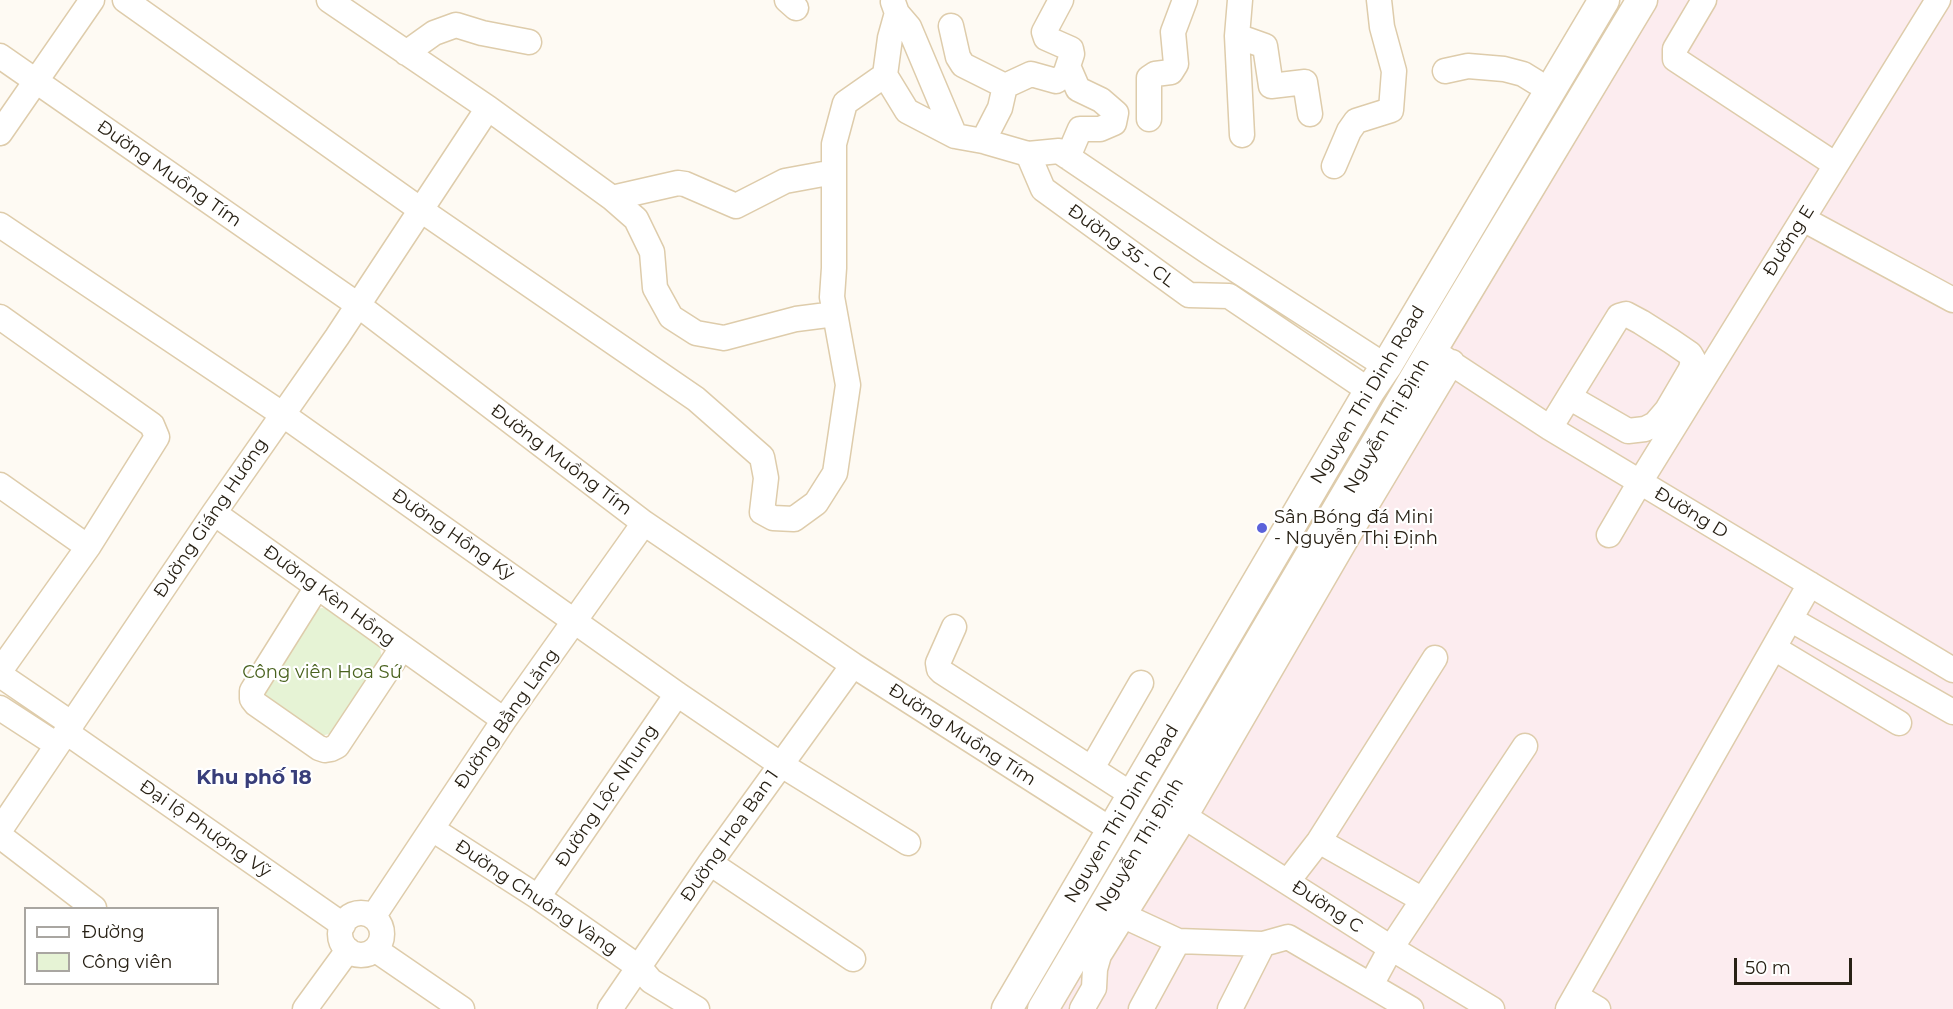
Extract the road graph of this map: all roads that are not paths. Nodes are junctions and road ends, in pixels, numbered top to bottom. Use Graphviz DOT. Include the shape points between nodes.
graph roads {
  1 [pos="92,0"];
  2 [pos="125,0"];
  3 [pos="329,0"];
  4 [pos="1061,0"];
  5 [pos="1185,0"];
  6 [pos="1240,0"];
  7 [pos="1379,0"];
  8 [pos="1584,0"];
  9 [pos="1604,0"];
  10 [pos="1625,0"];
  11 [pos="1642,0"];
  12 [pos="1704,0"];
  13 [pos="1938,0"];
  14 [pos="895,6"];
  15 [pos="951,26"];
  16 [pos="1237,36"];
  17 [pos="529,42"];
  18 [pos="406,53"];
  19 [pos="0,56"];
  20 [pos="1068,66"];
  21 [pos="1445,71"];
  22 [pos="885,75"];
  23 [pos="36,81"];
  24 [pos="1536,82"];
  25 [pos="1005,86"];
  26 [pos="488,108"];
  27 [pos="1310,114"];
  28 [pos="1149,119"];
  29 [pos="0,133"];
  30 [pos="1242,135"];
  31 [pos="955,136"];
  32 [pos="983,141"];
  33 [pos="1028,154"];
  34 [pos="1068,157"];
  35 [pos="1836,165"];
  36 [pos="1334,166"];
  37 [pos="834,172"];
  38 [pos="612,198"];
  39 [pos="421,210"];
  40 [pos="1803,219"];
  41 [pos="0,225"];
  42 [pos="1953,300"];
  43 [pos="358,305"];
  44 [pos="835,314"];
  45 [pos="0,317"];
  46 [pos="1442,356"];
  47 [pos="1386,383"];
  48 [pos="1569,397"];
  49 [pos="282,414"];
  50 [pos="1550,428"];
  51 [pos="1640,482"];
  52 [pos="0,485"];
  53 [pos="214,513"];
  54 [pos="644,523"];
  55 [pos="1342,525"];
  56 [pos="1609,534"];
  57 [pos="88,548"];
  58 [pos="1810,584"];
  59 [pos="317,587"];
  60 [pos="1790,619"];
  61 [pos="576,621"];
  62 [pos="954,627"];
  63 [pos="402,648"];
  64 [pos="1774,648"];
  65 [pos="1435,658"];
  66 [pos="853,665"];
  67 [pos="1953,670"];
  68 [pos="0,673"];
  69 [pos="1141,683"];
  70 [pos="677,694"];
  71 [pos="0,708"];
  72 [pos="1953,712"];
  73 [pos="504,720"];
  74 [pos="1899,723"];
  75 [pos="65,734"];
  76 [pos="1525,746"];
  77 [pos="780,764"];
  78 [pos="1092,768"];
  79 [pos="1150,802"];
  80 [pos="432,829"];
  81 [pos="0,830"];
  82 [pos="1120,835"];
  83 [pos="0,836"];
  84 [pos="1319,841"];
  85 [pos="908,843"];
  86 [pos="710,863"];
  87 [pos="1287,881"];
  88 [pos="538,897"];
  89 [pos="1423,900"];
  90 [pos="1109,906"];
  91 [pos="91,907"];
  92 [pos="374,917"];
  93 [pos="343,926"];
  94 [pos="1178,941"];
  95 [pos="1263,944"];
  96 [pos="1391,948"];
  97 [pos="348,950"];
  98 [pos="376,950"];
  99 [pos="853,959"];
  100 [pos="640,968"];
  101 [pos="1371,985"];
  102 [pos="1572,1002"];
  103 [pos="304,1009"];
  104 [pos="462,1009"];
  105 [pos="610,1009"];
  106 [pos="697,1009"];
  107 [pos="988,1009"];
  108 [pos="1007,1009"];
  109 [pos="1030,1009"];
  110 [pos="1043,1009"];
  111 [pos="1082,1009"];
  112 [pos="1141,1009"];
  113 [pos="1230,1009"];
  114 [pos="1411,1009"];
  115 [pos="1492,1009"];
  116 [pos="1598,1009"];
  1 -- 23 [label="street"];
  2 -- 39 [label="street"];
  3 -- 18 [label="street"];
  4 -- 20 [label="street" via="1044,32 1046,38 1071,49"];
  5 -- 28 [label="street" via="1173,32 1176,64 1171,72 1149,78"];
  6 -- 16 [label="street"];
  7 -- 36 [label="street" via="1394,71 1391,110 1356,121"];
  8 -- 24 [label="main road, Nguyễn Thị Định"];
  9 -- 47 [label="main road, Nguyen Thi Dinh Road"];
  10 -- 47 [label="main road, Nguyen Thi Dinh Road"];
  11 -- 46 [label="main road, Nguyễn Thị Định"];
  12 -- 35 [label="street" via="1675,49 1675,59"];
  13 -- 35 [label="street, Đường E"];
  14 -- 22 [label="street"];
  14 -- 31 [label="street" via="909,27"];
  15 -- 25 [label="street" via="963,65"];
  16 -- 27 [label="street" via="1265,46 1271,86 1305,82"];
  16 -- 30 [label="street"];
  17 -- 18 [label="street" via="456,25 434,33"];
  18 -- 26 [label="street"];
  19 -- 23 [label="street, Đường Muồng Tím"];
  20 -- 25 [label="street" via="1065,75 1056,81 1031,74"];
  20 -- 34 [label="street" via="1078,89 1116,113 1113,123 1100,129 1080,129"];
  21 -- 24 [label="street" via="1468,66 1504,69"];
  22 -- 31 [label="street" via="907,111"];
  22 -- 37 [label="street" via="845,103 834,144"];
  23 -- 29 [label="street"];
  23 -- 43 [label="street, Đường Muồng Tím"];
  24 -- 47 [label="main road, Nguyễn Thị Định"];
  25 -- 32 [label="street" via="1000,108"];
  26 -- 38 [label="street"];
  26 -- 39 [label="street, Đường Giáng Hương"];
  31 -- 32 [label="street"];
  32 -- 33 [label="street"];
  33 -- 34 [label="street" via="1059,151"];
  33 -- 47 [label="street, Đường 35 - CL" via="1043,189 1189,295 1229,296"];
  34 -- 47 [label="street" via="1210,253"];
  35 -- 40 [label="street, Đường E"];
  37 -- 38 [label="street" via="785,181 736,206 678,183"];
  37 -- 44 [label="street"];
  38 -- 44 [label="street" via="636,219 652,252 656,288 671,317 696,333 724,338 796,319"];
  39 -- 43 [label="street, Đường Giáng Hương"];
  39 -- 44 [label="street" via="696,399 762,457 766,478 762,512 773,518 794,519 816,503 835,473 848,385"];
  40 -- 42 [label="street"];
  40 -- 51 [label="street, Đường E"];
  41 -- 49 [label="street, Đường Hồng Kỳ"];
  43 -- 49 [label="street, Đường Giáng Hương"];
  43 -- 54 [label="street, Đường Muồng Tím"];
  45 -- 57 [label="street" via="156,430 153,446"];
  46 -- 47 [label="main road, Nguyễn Thị Định"];
  46 -- 50 [label="street, Đường D"];
  46 -- 55 [label="street"];
  47 -- 55 [label="main road, Nguyễn Thị Định"];
  47 -- 79 [label="main road, Nguyen Thi Dinh Road"];
  48 -- 48 [label="street" via="1622,315 1671,340 1693,360 1667,410 1645,429 1628,431"];
  48 -- 50 [label="street"];
  49 -- 53 [label="street, Đường Giáng Hương"];
  49 -- 61 [label="street, Đường Hồng Kỳ"];
  50 -- 51 [label="street, Đường D"];
  51 -- 56 [label="street, Đường E"];
  51 -- 58 [label="street, Đường D"];
  52 -- 57 [label="street"];
  53 -- 59 [label="street, Đường Kèn Hồng"];
  53 -- 75 [label="street, Đường Giáng Hương"];
  54 -- 61 [label="street, Đường Bằng Lăng"];
  54 -- 66 [label="street, Đường Muồng Tím"];
  55 -- 79 [label="main road, Nguyễn Thị Định"];
  57 -- 68 [label="street"];
  58 -- 60 [label="street"];
  58 -- 67 [label="street, Đường D"];
  59 -- 63 [label="street, Đường Kèn Hồng"];
  59 -- 63 [label="street" via="255,686 252,699 256,704 319,748 331,749 337,746"];
  60 -- 64 [label="street"];
  60 -- 72 [label="street"];
  61 -- 70 [label="street, Đường Hồng Kỳ"];
  61 -- 73 [label="street, Đường Bằng Lăng"];
  62 -- 78 [label="street, Đường C" via="939,669"];
  63 -- 73 [label="street, Đường Kèn Hồng"];
  64 -- 74 [label="street"];
  64 -- 102 [label="street"];
  65 -- 84 [label="street"];
  66 -- 77 [label="street, Đường Hoa Ban 1"];
  66 -- 82 [label="street, Đường Muồng Tím"];
  68 -- 75 [label="street"];
  69 -- 78 [label="street"];
  70 -- 77 [label="street, Đường Hồng Kỳ"];
  70 -- 88 [label="street, Đường Lộc Nhung"];
  71 -- 75 [label="street"];
  73 -- 80 [label="street, Đường Bằng Lăng"];
  75 -- 81 [label="street, Đường Giáng Hương"];
  75 -- 93 [label="street, Đại lộ Phượng Vỹ"];
  76 -- 89 [label="street"];
  77 -- 85 [label="street, Đường Hồng Kỳ"];
  77 -- 86 [label="street, Đường Hoa Ban 1"];
  78 -- 79 [label="street, Đường C"];
  79 -- 82 [label="main road, Nguyễn Thị Định"];
  79 -- 82 [label="main road, Nguyễn Thị Định"];
  79 -- 87 [label="street, Đường C"];
  79 -- 90 [label="street"];
  80 -- 88 [label="street, Đường Chuông Vàng"];
  80 -- 92 [label="street, Đường Bằng Lăng"];
  82 -- 90 [label="main road, Nguyễn Thị Định"];
  82 -- 107 [label="main road, Nguyễn Thị Định"];
  82 -- 108 [label="main road, Nguyen Thi Dinh Road"];
  83 -- 91 [label="street"];
  84 -- 87 [label="street"];
  84 -- 89 [label="street"];
  86 -- 99 [label="street"];
  86 -- 100 [label="street, Đường Hoa Ban 1"];
  87 -- 96 [label="street, Đường C"];
  88 -- 100 [label="street, Đường Chuông Vàng"];
  89 -- 96 [label="street"];
  90 -- 94 [label="street"];
  90 -- 109 [label="main road, Nguyen Thi Dinh Road"];
  90 -- 110 [label="main road, Nguyễn Thị Định"];
  90 -- 111 [label="street" via="1094,988"];
  92 -- 93 [label="street" via="354,914"];
  92 -- 98 [label="street" via="382,934"];
  93 -- 97 [label="street" via="341,939"];
  94 -- 95 [label="street"];
  94 -- 112 [label="street"];
  95 -- 101 [label="street" via="1288,937"];
  95 -- 113 [label="street"];
  96 -- 101 [label="street"];
  96 -- 115 [label="street, Đường C"];
  97 -- 98 [label="street" via="363,955"];
  97 -- 103 [label="street"];
  98 -- 104 [label="street"];
  100 -- 105 [label="street, Đường Hoa Ban 1"];
  100 -- 106 [label="street, Đường Chuông Vàng" via="651,981"];
  101 -- 114 [label="street"];
  102 -- 116 [label="street"];
}
